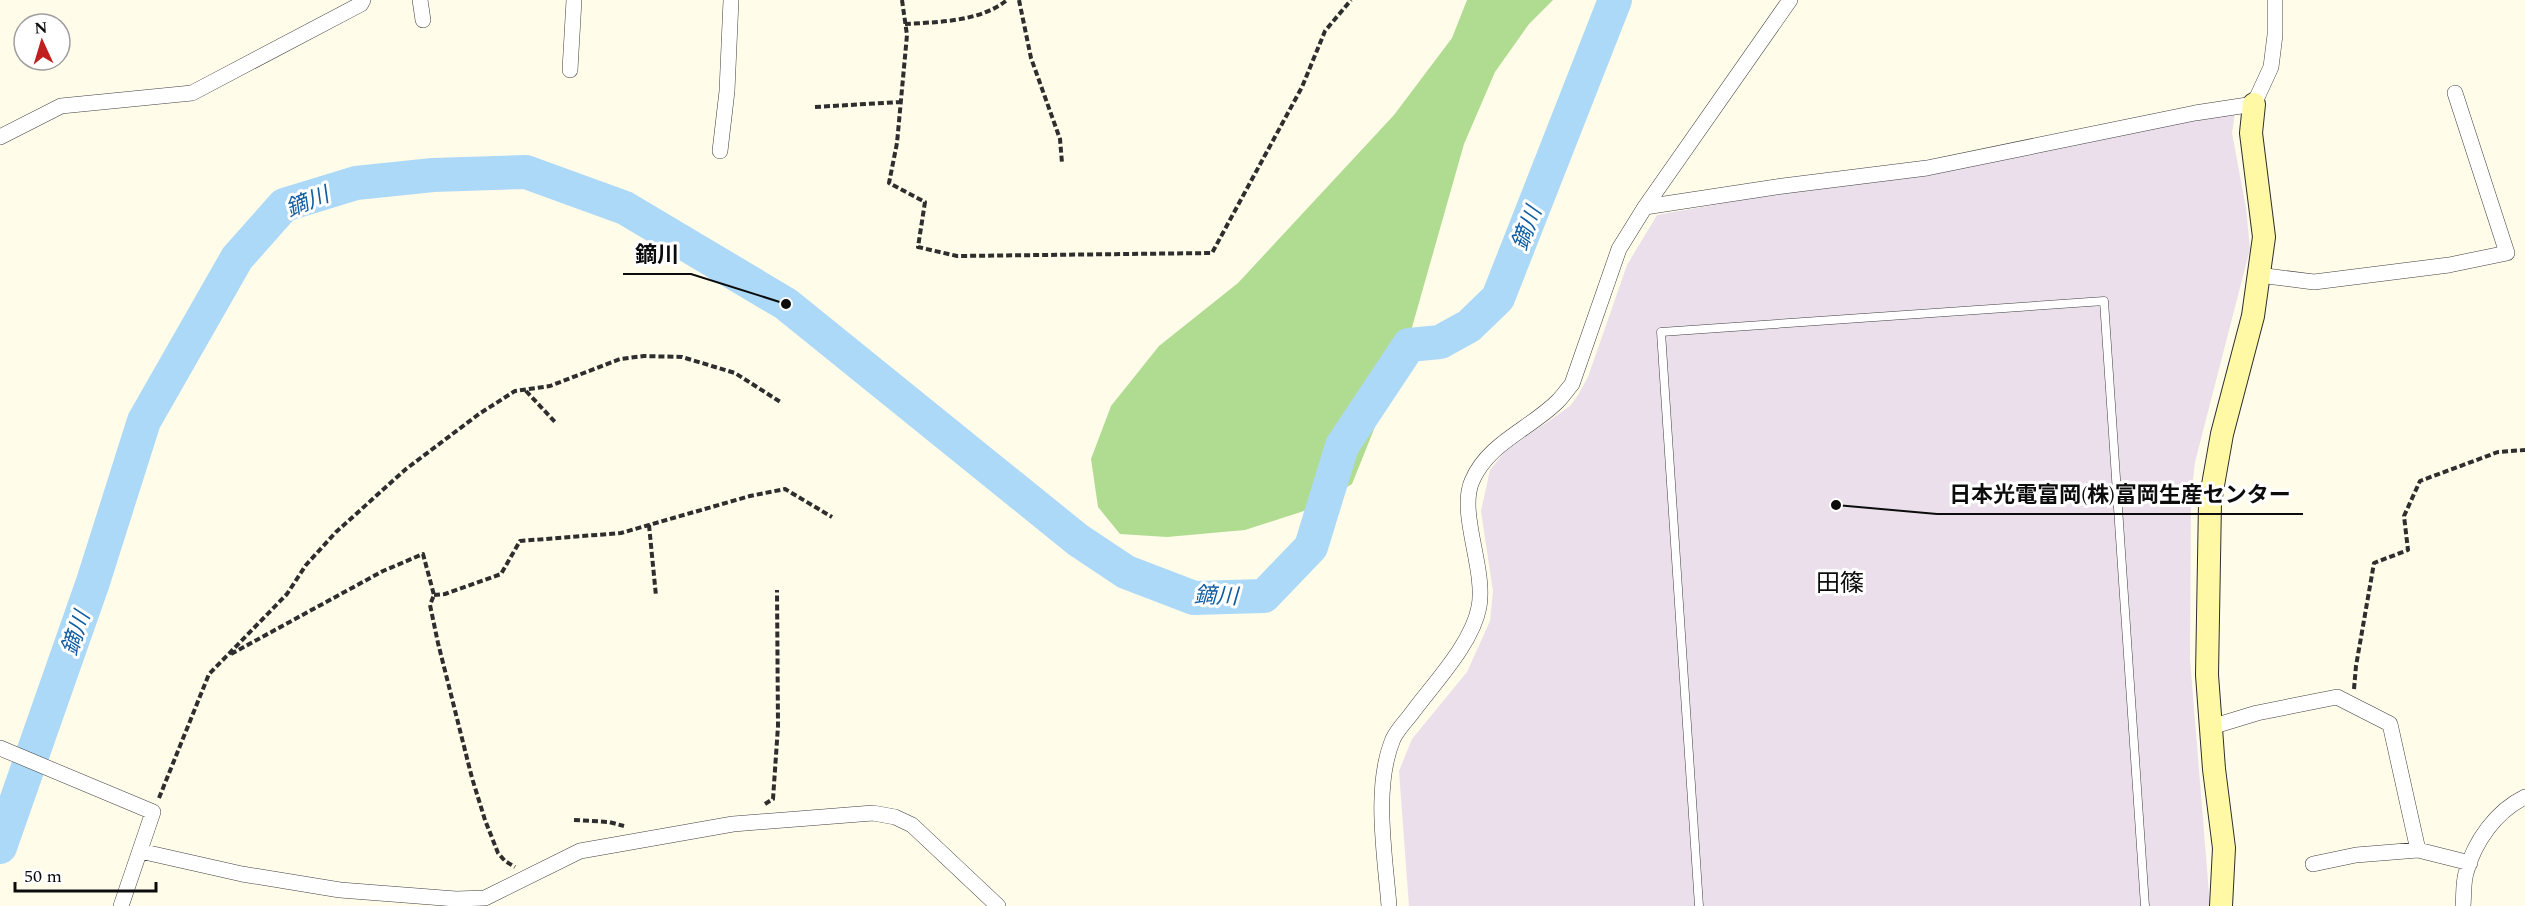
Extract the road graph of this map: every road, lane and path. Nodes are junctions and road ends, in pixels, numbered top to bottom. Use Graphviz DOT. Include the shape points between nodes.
graph roads {
  1 [pos="363,0"];
  2 [pos="420,0"];
  3 [pos="574,0"];
  4 [pos="731,0"];
  5 [pos="902,0"];
  6 [pos="1006,0"];
  7 [pos="1019,0"];
  8 [pos="1351,0"];
  9 [pos="1790,0"];
  10 [pos="2275,0"];
  11 [pos="423,20"];
  12 [pos="905,24"];
  13 [pos="570,70"];
  14 [pos="2456,93"];
  15 [pos="900,102"];
  16 [pos="2254,104"];
  17 [pos="815,107"];
  18 [pos="0,137"];
  19 [pos="720,151"];
  20 [pos="1062,163"];
  21 [pos="1645,207"];
  22 [pos="2259,275"];
  23 [pos="526,391"];
  24 [pos="782,403"];
  25 [pos="556,423"];
  26 [pos="2525,450"];
  27 [pos="832,517"];
  28 [pos="649,525"];
  29 [pos="777,590"];
  30 [pos="434,595"];
  31 [pos="656,596"];
  32 [pos="225,657"];
  33 [pos="2353,705"];
  34 [pos="2211,727"];
  35 [pos="0,748"];
  36 [pos="2525,797"];
  37 [pos="763,805"];
  38 [pos="150,811"];
  39 [pos="574,820"];
  40 [pos="647,839"];
  41 [pos="2418,850"];
  42 [pos="140,851"];
  43 [pos="2470,863"];
  44 [pos="2313,864"];
  45 [pos="531,876"];
  46 [pos="121,906"];
  47 [pos="998,906"];
  48 [pos="1389,906"];
  49 [pos="1700,906"];
  50 [pos="2145,906"];
  51 [pos="2221,906"];
  52 [pos="2463,906"];
  1 -- 18 [label="street" via="192,93 61,106"];
  2 -- 11 [label="street"];
  3 -- 13 [label="street"];
  4 -- 19 [label="street"];
  5 -- 12 [label="path"];
  6 -- 12 [label="path" via="986,12 940,22"];
  7 -- 20 [label="path" via="1031,58 1060,139"];
  8 -- 15 [label="path" via="1325,32 1302,87 1212,253 957,256 918,247 925,202 889,183"];
  9 -- 21 [label="street"];
  10 -- 16 [label="street" via="2271,67"];
  12 -- 15 [label="path"];
  14 -- 22 [label="street" via="2506,253 2449,265 2314,282"];
  15 -- 17 [label="path"];
  16 -- 21 [label="street" via="1927,168"];
  16 -- 22 [label="street" via="2252,133 2264,237"];
  21 -- 48 [label="street" via="1619,249 1572,384 1557,402 1483,461 1471,482 1467,501 1478,568 1479,607 1465,642 1393,738 1383,781"];
  22 -- 34 [label="street" via="2210,502 2207,675"];
  23 -- 24 [label="path" via="550,386 620,359 682,357 735,373"];
  23 -- 25 [label="path"];
  23 -- 32 [label="path" via="515,391 479,414 406,470 336,532 306,565 287,594"];
  26 -- 33 [label="path" via="2498,452 2420,481 2404,516 2408,550 2374,563"];
  27 -- 28 [label="path" via="785,489"];
  28 -- 30 [label="path" via="621,533 520,541 501,574"];
  28 -- 31 [label="path"];
  29 -- 37 [label="path" via="778,726 773,799"];
  30 -- 32 [label="path" via="423,554 383,571"];
  30 -- 45 [label="path" via="430,605 438,643 484,820 498,853"];
  32 -- 38 [label="path" via="209,674"];
  33 -- 34 [label="street" via="2337,697 2257,712"];
  33 -- 41 [label="street" via="2390,724"];
  34 -- 51 [label="street" via="2224,848"];
  35 -- 38 [label="street"];
  36 -- 43 [label="street" via="2514,802 2485,830"];
  38 -- 42 [label="street"];
  39 -- 40 [label="path" via="637,829"];
  40 -- 45 [label="street" via="580,851"];
  40 -- 47 [label="street" via="744,824 854,814 896,817 912,825"];
  41 -- 43 [label="street"];
  41 -- 44 [label="street" via="2356,855"];
  42 -- 45 [label="street" via="318,886 456,899 485,898"];
  42 -- 46 [label="street"];
  43 -- 52 [label="street"];
  49 -- 50 [label="lane" via="1661,332 2104,301"];
}
